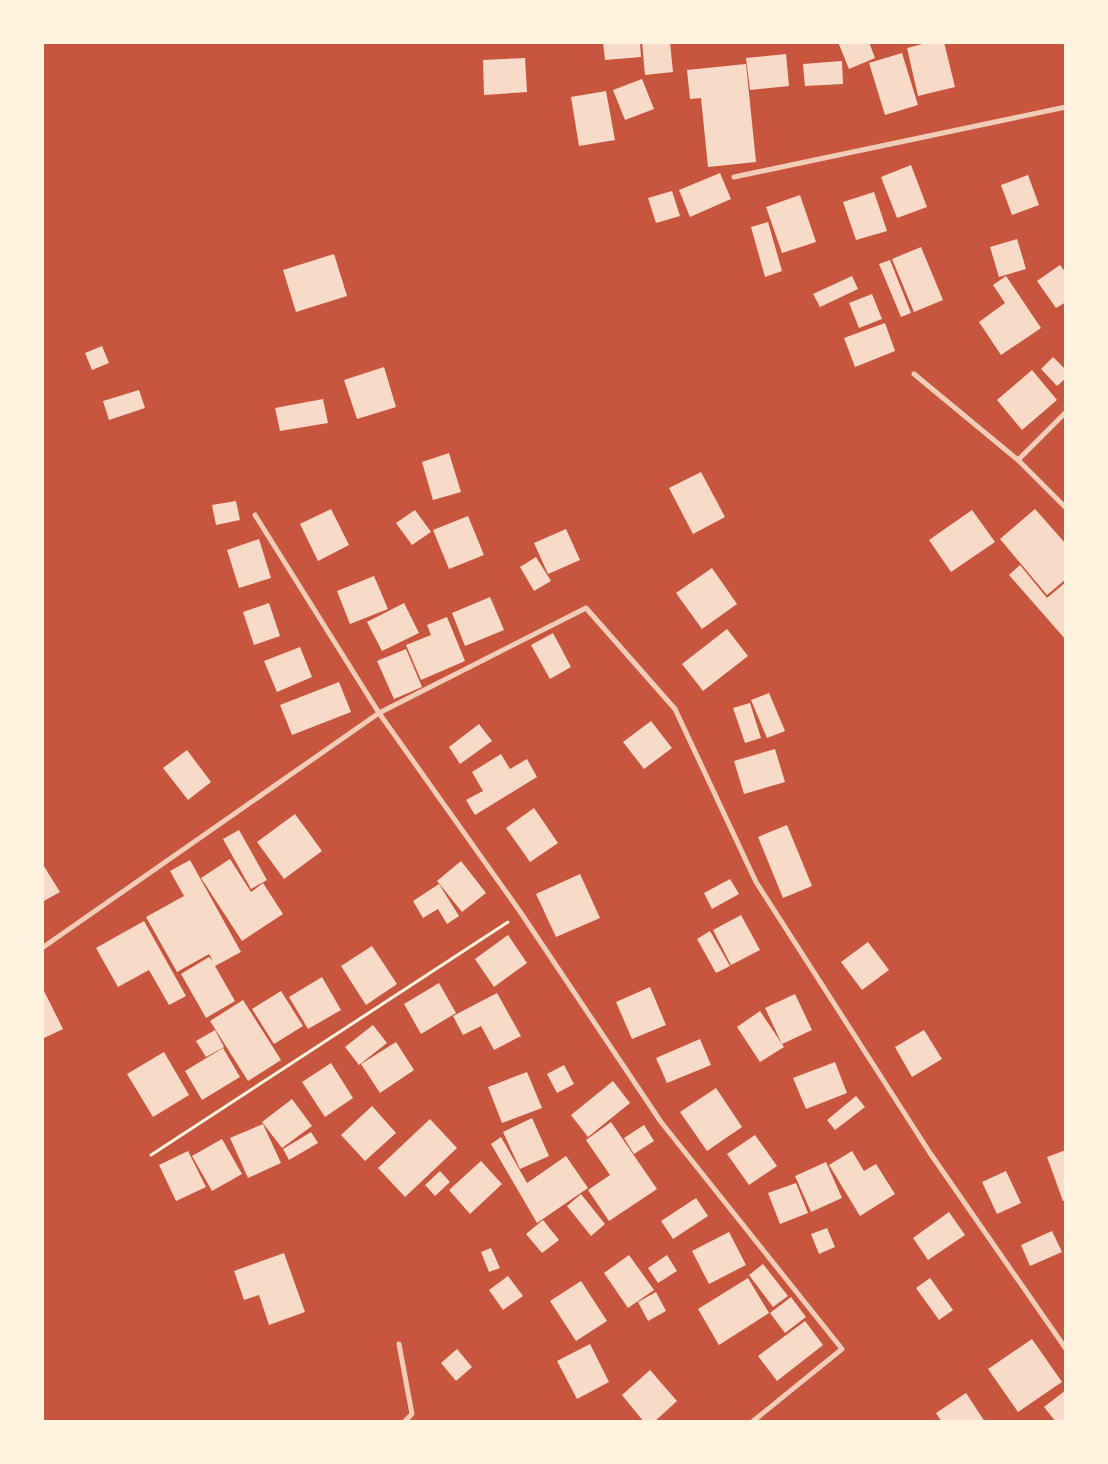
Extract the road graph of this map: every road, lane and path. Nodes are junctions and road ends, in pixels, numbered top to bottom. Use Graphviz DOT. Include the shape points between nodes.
graph roads {
  1 [pos="1066,108"];
  2 [pos="734,177"];
  3 [pos="914,374"];
  4 [pos="1066,412"];
  5 [pos="1018,460"];
  6 [pos="1066,508"];
  7 [pos="255,515"];
  8 [pos="379,713"];
  9 [pos="521,913"];
  10 [pos="42,948"];
  11 [pos="151,1156"];
  12 [pos="399,1344"];
  13 [pos="1066,1349"];
  14 [pos="404,1422"];
  15 [pos="752,1422"];
  1 -- 2 [label="street"];
  3 -- 5 [label="street"];
  4 -- 5 [label="street"];
  5 -- 6 [label="street"];
  7 -- 8 [label="street"];
  8 -- 9 [label="street"];
  8 -- 10 [label="street"];
  8 -- 13 [label="street" via="586,608 675,709 756,882 930,1153"];
  9 -- 11 [label="path"];
  9 -- 15 [label="street" via="660,1122 842,1349"];
  12 -- 14 [label="street" via="412,1414"];
}
